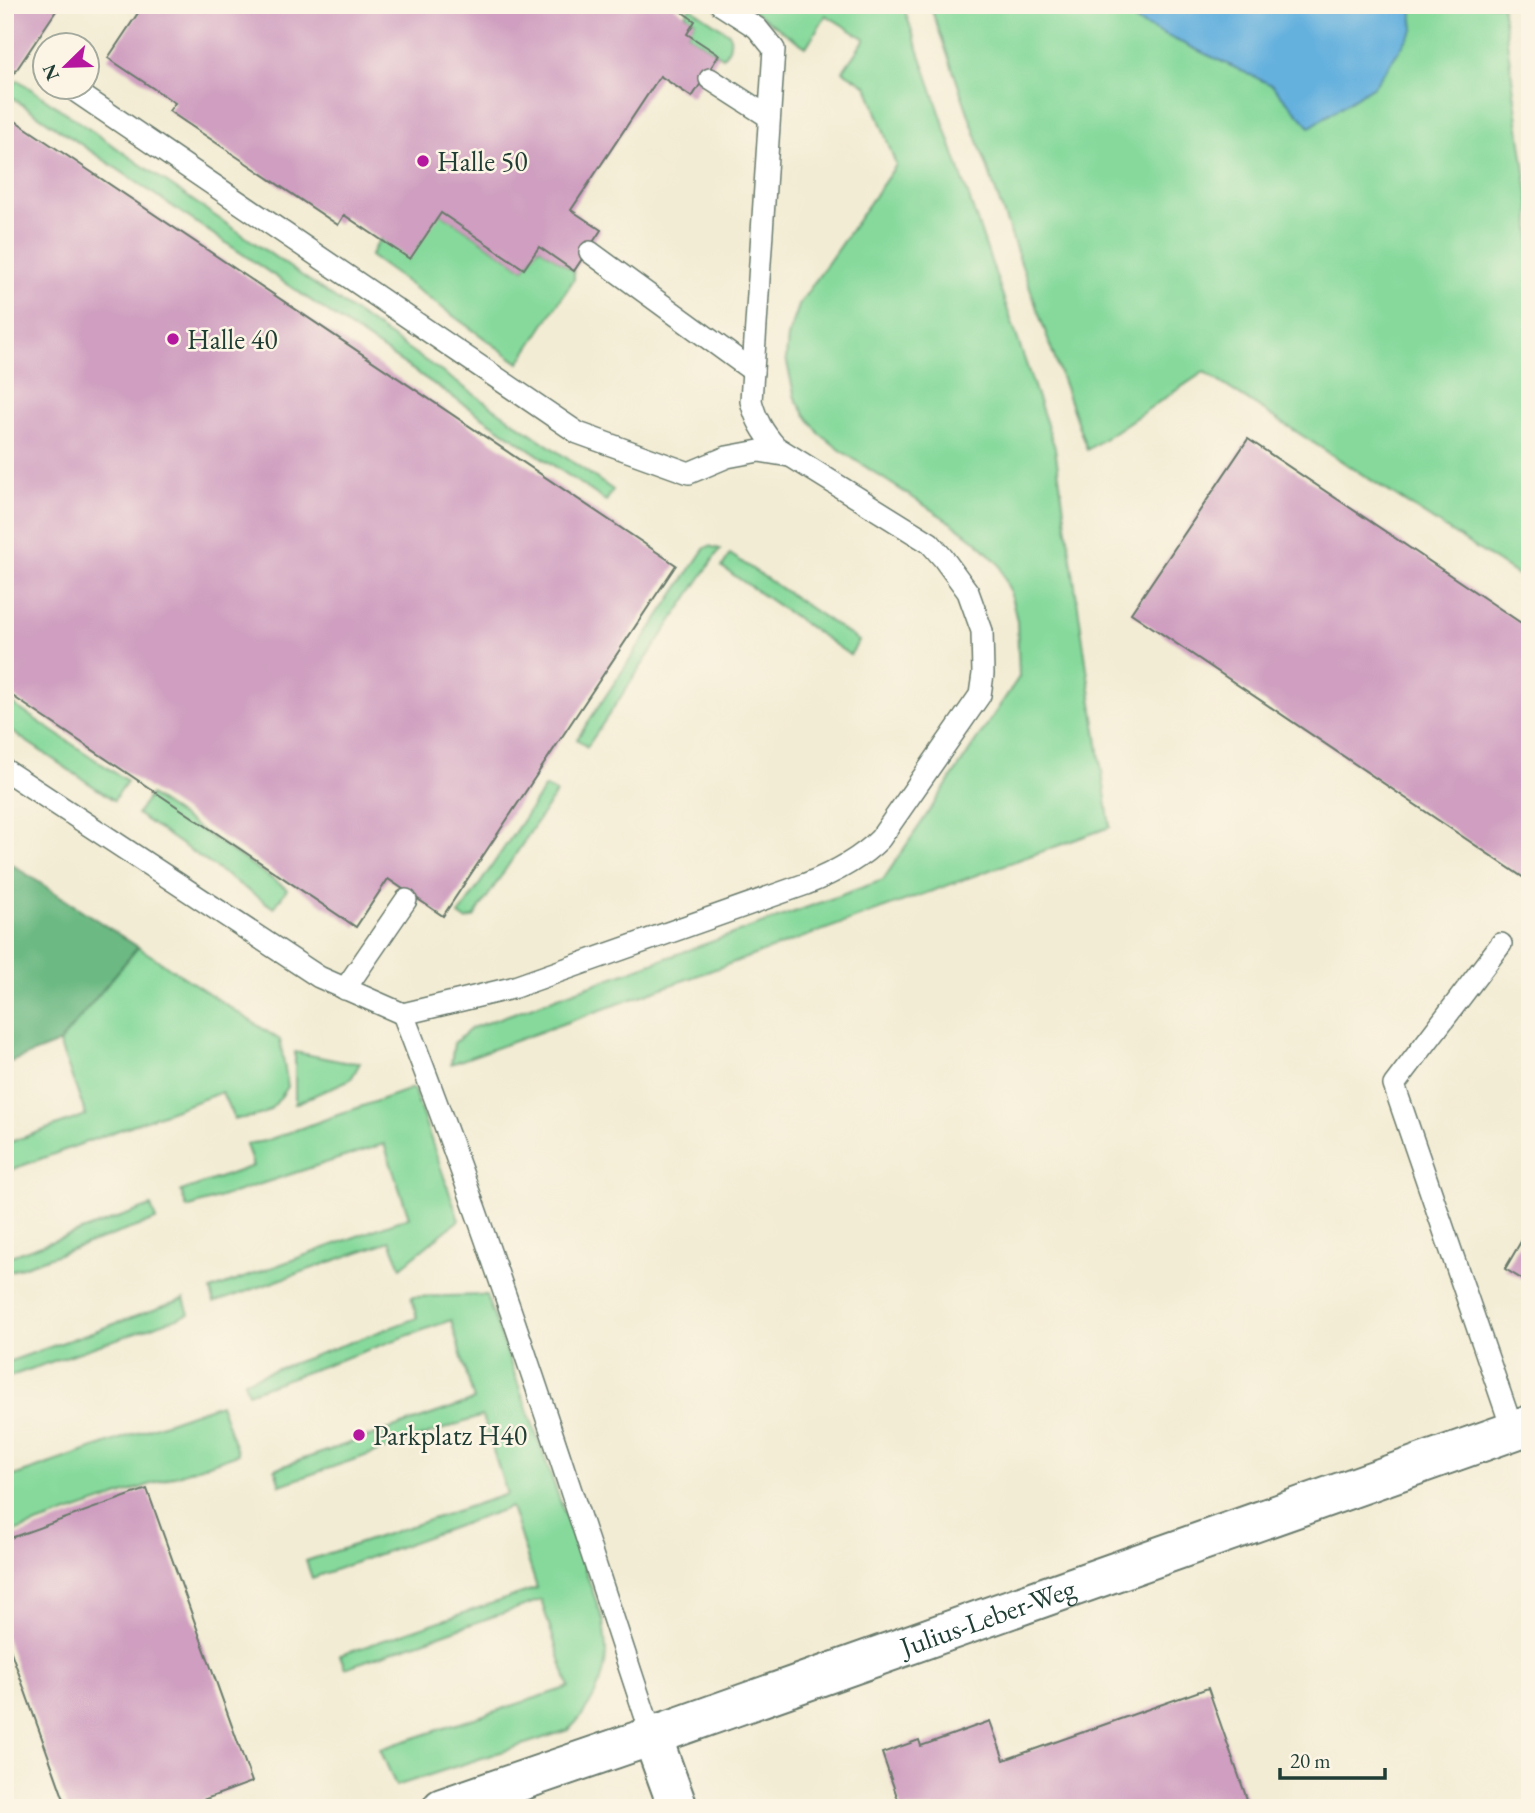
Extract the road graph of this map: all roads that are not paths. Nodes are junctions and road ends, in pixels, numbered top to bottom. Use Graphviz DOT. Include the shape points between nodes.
graph roads {
  1 [pos="720,5"];
  2 [pos="710,79"];
  3 [pos="92,102"];
  4 [pos="769,117"];
  5 [pos="590,252"];
  6 [pos="753,371"];
  7 [pos="791,457"];
  8 [pos="5,770"];
  9 [pos="406,900"];
  10 [pos="1501,944"];
  11 [pos="345,989"];
  12 [pos="403,1014"];
  13 [pos="1521,1428"];
  14 [pos="652,1736"];
  15 [pos="442,1808"];
  16 [pos="678,1808"];
  1 -- 4 [label="lane" via="757,28 774,49"];
  2 -- 4 [label="lane"];
  3 -- 7 [label="lane" via="578,433 689,473 727,457 759,451"];
  4 -- 6 [label="lane"];
  5 -- 6 [label="lane"];
  6 -- 7 [label="lane" via="755,418 776,447"];
  7 -- 12 [label="lane" via="930,543 968,592 982,631 980,695 888,828 865,855 817,880 512,988"];
  8 -- 11 [label="lane" via="319,977"];
  9 -- 11 [label="lane"];
  10 -- 13 [label="lane" via="1394,1085"];
  11 -- 12 [label="lane"];
  12 -- 14 [label="lane" via="545,1411"];
  13 -- 14 [label="street, Julius-Leber-Weg"];
  14 -- 15 [label="street, Julius-Leber-Weg"];
  14 -- 16 [label="street"];
}
